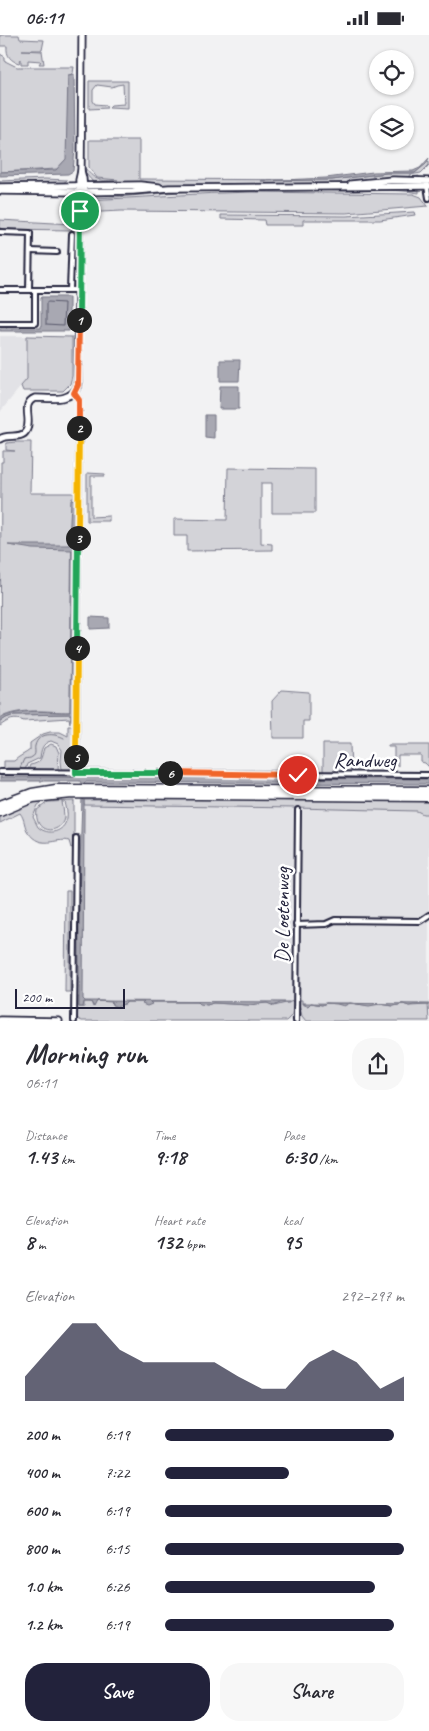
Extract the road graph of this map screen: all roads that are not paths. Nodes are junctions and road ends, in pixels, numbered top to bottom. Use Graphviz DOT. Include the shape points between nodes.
graph roads {
  1 [pos="82,35"];
  2 [pos="429,184"];
  3 [pos="0,187"];
  4 [pos="81,189"];
  5 [pos="0,191"];
  6 [pos="429,198"];
  7 [pos="0,232"];
  8 [pos="72,234"];
  9 [pos="30,251"];
  10 [pos="57,252"];
  11 [pos="0,290"];
  12 [pos="29,290"];
  13 [pos="35,290"];
  14 [pos="70,290"];
  15 [pos="79,290"];
  16 [pos="0,323"];
  17 [pos="74,393"];
  18 [pos="0,439"];
  19 [pos="0,772"];
  20 [pos="76,773"];
  21 [pos="429,775"];
  22 [pos="429,791"];
  23 [pos="429,797"];
  24 [pos="0,805"];
  25 [pos="298,810"];
  26 [pos="0,812"];
  27 [pos="76,838"];
  28 [pos="428,916"];
  29 [pos="296,925"];
  30 [pos="0,1020"];
  31 [pos="59,1021"];
  32 [pos="74,1021"];
  33 [pos="296,1021"];
  1 -- 4 [label="street"];
  2 -- 4 [label="street" via="393,180 332,186 169,188 140,185"];
  2 -- 6 [label="street"];
  3 -- 4 [label="street"];
  4 -- 5 [label="street"];
  4 -- 15 [label="street"];
  7 -- 9 [label="street" via="30,233"];
  8 -- 14 [label="street"];
  9 -- 10 [label="street"];
  9 -- 12 [label="street"];
  11 -- 12 [label="street"];
  12 -- 13 [label="street"];
  13 -- 14 [label="street"];
  13 -- 16 [label="street" via="35,323"];
  14 -- 15 [label="street"];
  15 -- 17 [label="street" via="78,385"];
  17 -- 18 [label="street" via="65,397 31,400 26,431"];
  17 -- 20 [label="street" via="79,400"];
  19 -- 20 [label="street, Randweg"];
  20 -- 21 [label="street, Randweg"];
  22 -- 24 [label="highway" via="56,789 32,793"];
  23 -- 26 [label="highway" via="72,794 33,798"];
  25 -- 29 [label="street, De Loetenweg"];
  27 -- 32 [label="street"];
  28 -- 29 [label="street" via="420,921 335,920 326,924"];
  29 -- 33 [label="street, De Loetenweg"];
  30 -- 31 [label="street"];
}
